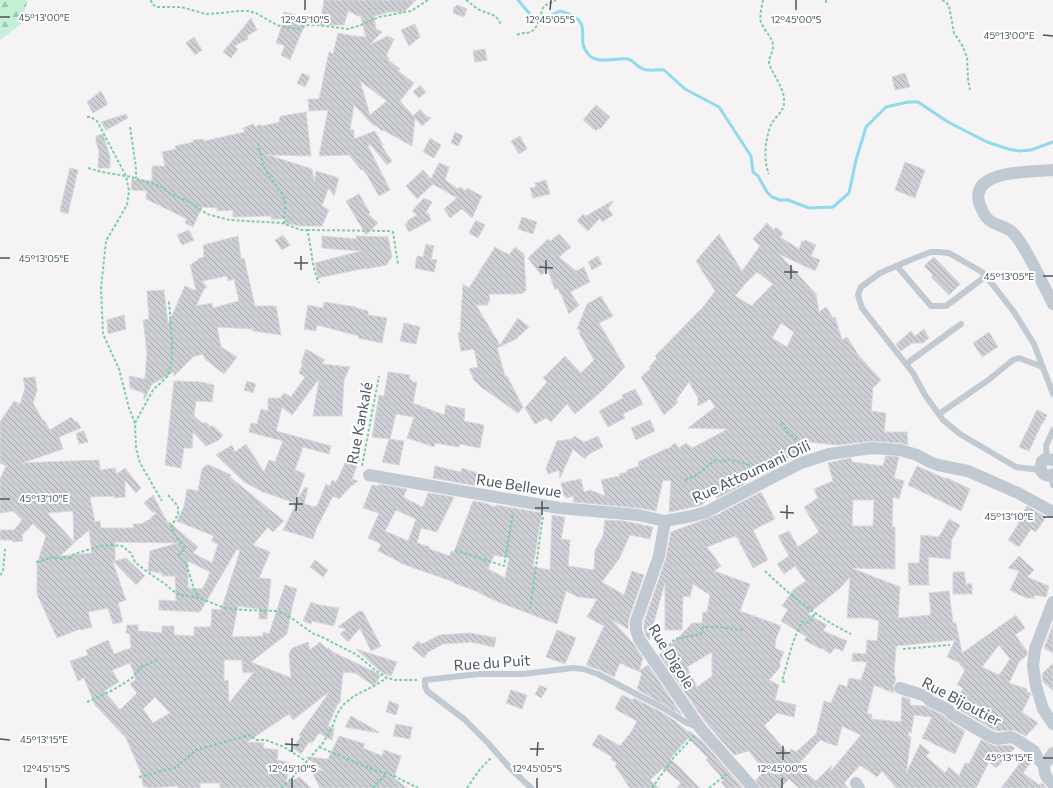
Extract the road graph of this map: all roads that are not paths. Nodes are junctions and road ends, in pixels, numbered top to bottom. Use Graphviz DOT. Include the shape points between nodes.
graph roads {
  1 [pos="1053,170"];
  2 [pos="897,266"];
  3 [pos="986,276"];
  4 [pos="1053,304"];
  5 [pos="961,324"];
  6 [pos="906,364"];
  7 [pos="1043,367"];
  8 [pos="1053,394"];
  9 [pos="939,414"];
  10 [pos="1053,430"];
  11 [pos="1049,470"];
  12 [pos="365,474"];
  13 [pos="1053,512"];
  14 [pos="665,521"];
  15 [pos="1053,602"];
  16 [pos="900,688"];
  17 [pos="1053,724"];
  18 [pos="701,729"];
  19 [pos="1053,753"];
  20 [pos="1044,765"];
  21 [pos="1053,784"];
  22 [pos="531,788"];
  23 [pos="753,788"];
  1 -- 4 [label="street" via="1006,174 992,178 984,183 978,197 987,219 1012,231 1026,250"];
  2 -- 3 [label="lane" via="931,252 948,253"];
  2 -- 3 [label="lane" via="931,306 946,306"];
  2 -- 6 [label="lane" via="880,273 861,287 858,295 862,308"];
  3 -- 7 [label="lane" via="1014,312 1034,344"];
  5 -- 6 [label="lane"];
  6 -- 9 [label="lane"];
  7 -- 8 [label="lane"];
  7 -- 9 [label="lane" via="1019,358 1013,360"];
  9 -- 11 [label="lane" via="960,434 1016,467"];
  10 -- 11 [label="lane" via="1046,446"];
  12 -- 14 [label="street, Rue Bellevue" via="515,501 576,510 638,515"];
  13 -- 14 [label="street, Rue Attoumani Oili" via="968,471 938,465 900,450 872,448 813,459 794,466 706,512"];
  14 -- 18 [label="street, Rue Digole" via="659,556 636,621 636,630 639,639"];
  15 -- 17 [label="street" via="1035,649 1034,666 1036,686 1043,708"];
  16 -- 20 [label="street, Rue Bijoutier" via="926,696 930,701 989,736 996,739 1011,737 1020,741 1034,751"];
  18 -- 22 [label="lane, Rue du Puit" via="687,724 663,708 598,674 584,670 568,668 523,674 479,674 425,680 427,691 464,719"];
  18 -- 23 [label="street, Rue Digole"];
  19 -- 20 [label="street"];
  20 -- 21 [label="street, Rue Bijoutier" via="1044,773"];
}
